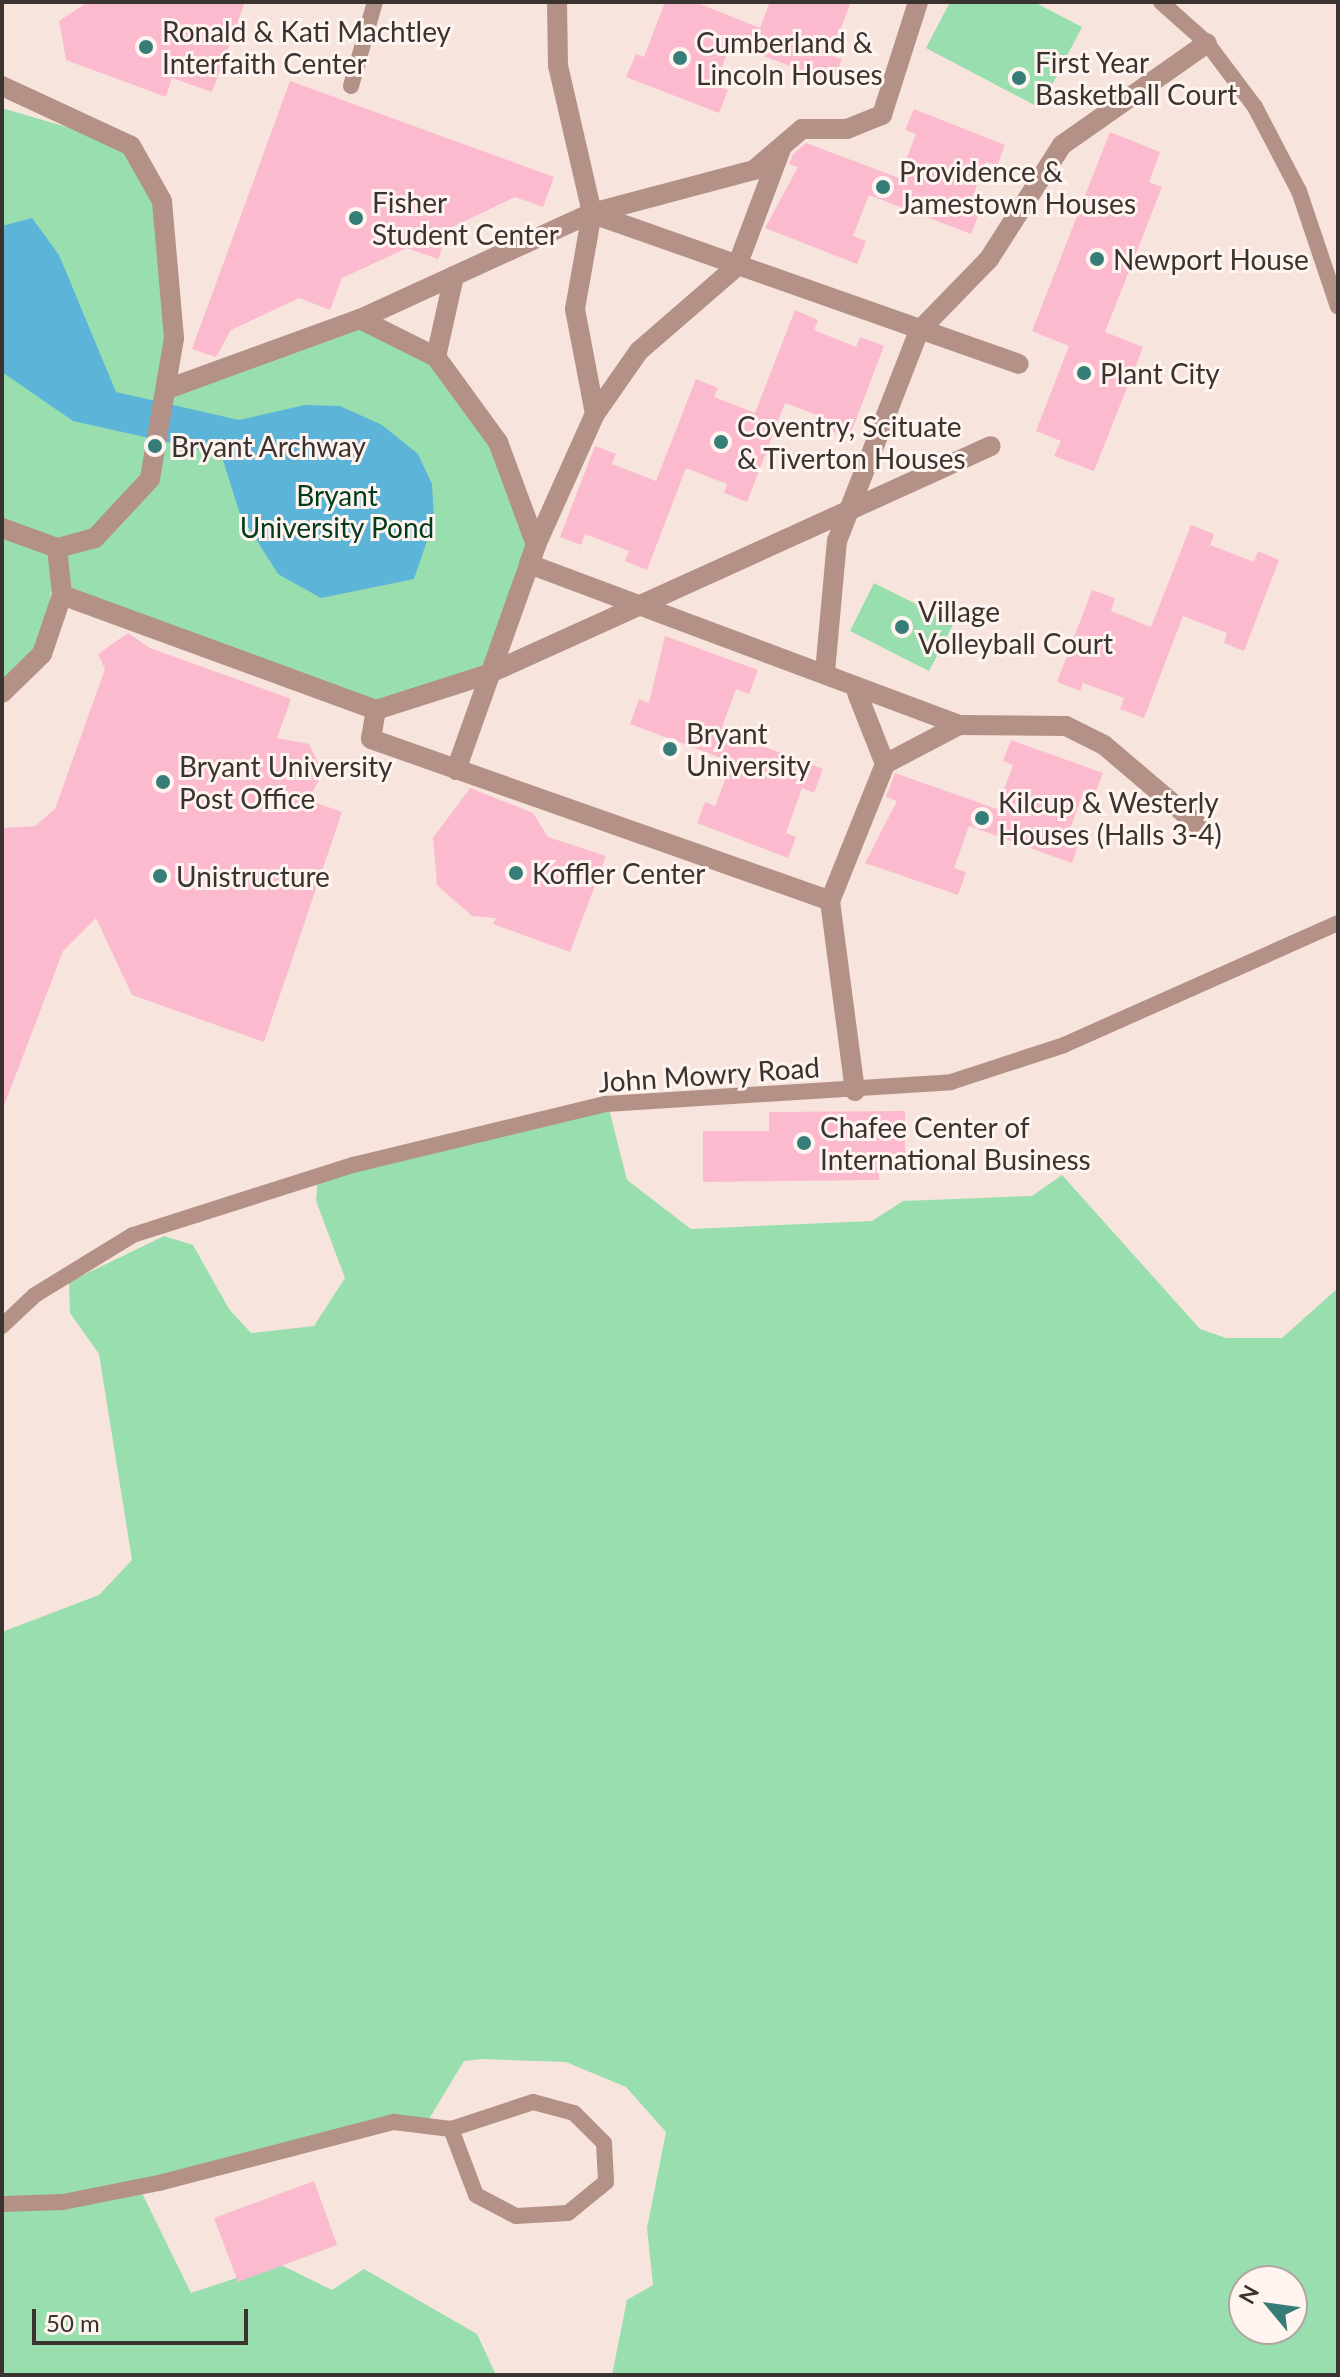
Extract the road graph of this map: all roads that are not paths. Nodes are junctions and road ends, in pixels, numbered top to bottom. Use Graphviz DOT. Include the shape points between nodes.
graph roads {
  1 [pos="375,2"];
  2 [pos="557,2"];
  3 [pos="918,2"];
  4 [pos="1161,2"];
  5 [pos="1207,43"];
  6 [pos="7,85"];
  7 [pos="351,86"];
  8 [pos="782,146"];
  9 [pos="592,213"];
  10 [pos="737,266"];
  11 [pos="454,276"];
  12 [pos="1338,307"];
  13 [pos="360,319"];
  14 [pos="919,331"];
  15 [pos="436,357"];
  16 [pos="1018,364"];
  17 [pos="170,388"];
  18 [pos="595,414"];
  19 [pos="991,446"];
  20 [pos="854,504"];
  21 [pos="2,528"];
  22 [pos="57,548"];
  23 [pos="532,555"];
  24 [pos="62,595"];
  25 [pos="630,606"];
  26 [pos="825,672"];
  27 [pos="486,675"];
  28 [pos="2,693"];
  29 [pos="857,693"];
  30 [pos="376,710"];
  31 [pos="959,725"];
  32 [pos="885,764"];
  33 [pos="456,770"];
  34 [pos="1198,825"];
  35 [pos="830,901"];
  36 [pos="1338,923"];
  37 [pos="855,1091"];
  38 [pos="2,1326"];
  39 [pos="451,2129"];
  40 [pos="2,2204"];
  1 -- 7 [label="lane"];
  2 -- 9 [label="street" via="558,66"];
  3 -- 8 [label="street" via="882,115 847,129 802,129"];
  4 -- 5 [label="lane"];
  5 -- 12 [label="lane" via="1255,107 1299,191"];
  5 -- 14 [label="street" via="1062,145 989,259"];
  6 -- 17 [label="street" via="131,146 162,201"];
  8 -- 9 [label="street" via="754,170 626,210"];
  8 -- 10 [label="street"];
  9 -- 10 [label="street"];
  9 -- 11 [label="street"];
  9 -- 18 [label="street" via="575,309"];
  10 -- 14 [label="street"];
  10 -- 18 [label="street" via="639,351"];
  11 -- 13 [label="street"];
  11 -- 15 [label="street"];
  13 -- 15 [label="street"];
  13 -- 17 [label="street"];
  14 -- 16 [label="street"];
  14 -- 20 [label="street"];
  15 -- 23 [label="street" via="498,442"];
  17 -- 22 [label="street" via="150,479 95,538"];
  18 -- 23 [label="street"];
  19 -- 20 [label="street"];
  20 -- 25 [label="street"];
  20 -- 26 [label="street" via="837,541"];
  21 -- 22 [label="street"];
  22 -- 24 [label="street"];
  23 -- 25 [label="street"];
  23 -- 27 [label="street"];
  24 -- 28 [label="street" via="42,654"];
  24 -- 30 [label="street"];
  25 -- 26 [label="street"];
  25 -- 27 [label="street"];
  26 -- 29 [label="street"];
  27 -- 30 [label="street"];
  27 -- 33 [label="street"];
  29 -- 31 [label="street"];
  29 -- 32 [label="street"];
  30 -- 33 [label="street" via="371,739"];
  31 -- 32 [label="street"];
  31 -- 34 [label="street" via="1066,726 1104,745"];
  32 -- 35 [label="street"];
  33 -- 35 [label="street"];
  35 -- 37 [label="street"];
  36 -- 37 [label="lane, John Mowry Road" via="1004,1068 951,1082"];
  37 -- 38 [label="lane, John Mowry Road" via="606,1104 353,1165 133,1235 35,1295"];
  39 -- 39 [label="lane" via="476,2195 516,2216 568,2213 606,2182 604,2143 574,2113 533,2102"];
  39 -- 40 [label="lane" via="394,2122 159,2183 63,2202"];
}
